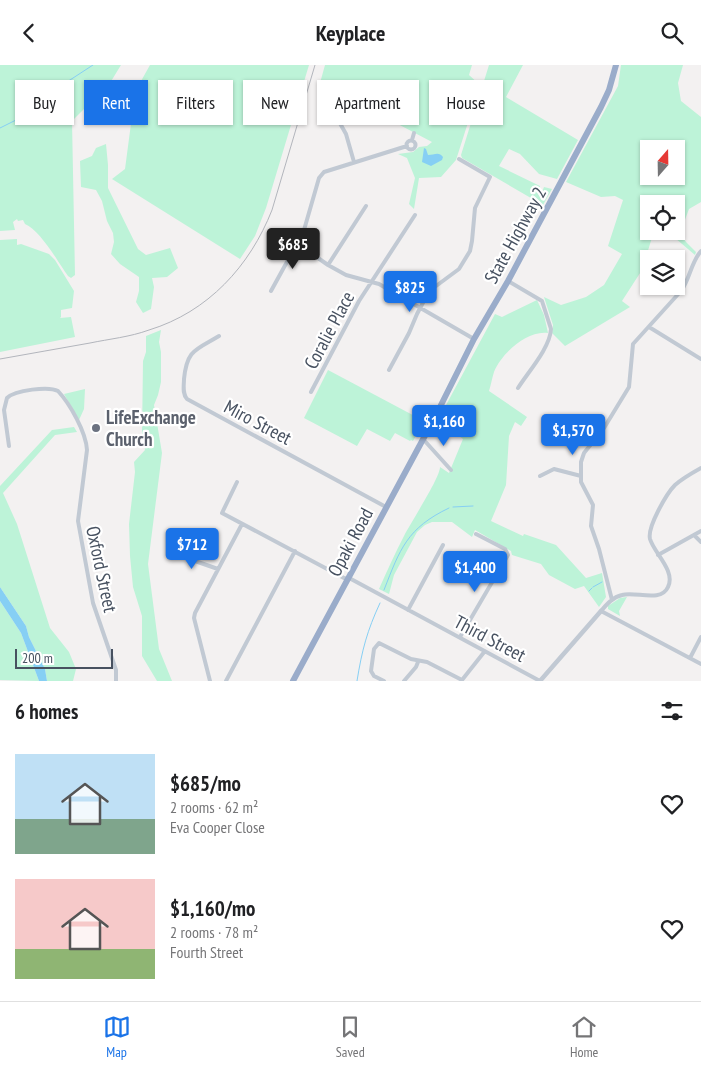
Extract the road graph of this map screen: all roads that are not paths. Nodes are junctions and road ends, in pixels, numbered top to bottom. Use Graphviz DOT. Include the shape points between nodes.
graph roads {
  1 [pos="616,65"];
  2 [pos="341,125"];
  3 [pos="414,133"];
  4 [pos="412,140"];
  5 [pos="407,146"];
  6 [pos="459,159"];
  7 [pos="354,162"];
  8 [pos="366,206"];
  9 [pos="415,215"];
  10 [pos="304,238"];
  11 [pos="701,251"];
  12 [pos="328,265"];
  13 [pos="508,281"];
  14 [pos="372,282"];
  15 [pos="271,291"];
  16 [pos="420,308"];
  17 [pos="649,327"];
  18 [pos="219,336"];
  19 [pos="474,339"];
  20 [pos="701,359"];
  21 [pos="389,371"];
  22 [pos="518,388"];
  23 [pos="311,392"];
  24 [pos="435,417"];
  25 [pos="423,439"];
  26 [pos="9,446"];
  27 [pos="701,468"];
  28 [pos="450,470"];
  29 [pos="540,476"];
  30 [pos="580,476"];
  31 [pos="237,482"];
  32 [pos="386,507"];
  33 [pos="242,524"];
  34 [pos="701,531"];
  35 [pos="476,534"];
  36 [pos="694,535"];
  37 [pos="701,542"];
  38 [pos="443,545"];
  39 [pos="295,551"];
  40 [pos="172,553"];
  41 [pos="658,555"];
  42 [pos="218,569"];
  43 [pos="348,579"];
  44 [pos="612,600"];
  45 [pos="408,610"];
  46 [pos="601,611"];
  47 [pos="460,637"];
  48 [pos="701,637"];
  49 [pos="485,651"];
  50 [pos="690,658"];
  51 [pos="418,662"];
  52 [pos="701,664"];
  53 [pos="116,681"];
  54 [pos="210,681"];
  55 [pos="226,681"];
  56 [pos="293,681"];
  57 [pos="384,681"];
  58 [pos="404,681"];
  59 [pos="461,681"];
  60 [pos="540,681"];
  1 -- 13 [label="highway, State Highway 2" via="605,99"];
  2 -- 7 [label="street"];
  3 -- 4 [label="street"];
  4 -- 5 [label="street"];
  4 -- 5 [label="street" via="415,147"];
  5 -- 7 [label="street"];
  6 -- 16 [label="street" via="490,177 474,208 471,246 464,260 456,272 432,289"];
  7 -- 10 [label="street" via="321,175"];
  8 -- 12 [label="street"];
  9 -- 14 [label="street, Coralie Place"];
  10 -- 12 [label="street" via="318,258"];
  10 -- 15 [label="street" via="299,240"];
  11 -- 17 [label="street" via="685,285"];
  12 -- 14 [label="street" via="346,275"];
  13 -- 19 [label="highway, State Highway 2"];
  13 -- 22 [label="street" via="542,301 550,329 543,351"];
  14 -- 16 [label="street"];
  14 -- 23 [label="street, Coralie Place"];
  16 -- 19 [label="street"];
  16 -- 21 [label="street"];
  17 -- 20 [label="street"];
  17 -- 30 [label="street" via="632,347 629,387 584,453"];
  18 -- 32 [label="street, Miro Street" via="198,348 187,361 184,391 187,399"];
  19 -- 24 [label="highway, State Highway 2"];
  24 -- 25 [label="highway, Opaki Road"];
  25 -- 28 [label="street"];
  25 -- 32 [label="highway, Opaki Road"];
  26 -- 53 [label="street, Oxford Street" via="4,410 7,397 47,388 58,391 87,443 78,521 93,603 116,670"];
  27 -- 41 [label="street" via="672,488 652,524 650,538"];
  29 -- 30 [label="street" via="554,469"];
  30 -- 44 [label="street" via="593,505 591,526"];
  31 -- 33 [label="street, Third Street" via="222,513"];
  32 -- 43 [label="highway, Opaki Road"];
  33 -- 39 [label="street, Third Street"];
  33 -- 42 [label="street"];
  34 -- 36 [label="street"];
  35 -- 47 [label="street" via="505,549 508,556"];
  36 -- 37 [label="street"];
  36 -- 41 [label="street"];
  38 -- 45 [label="street"];
  39 -- 43 [label="street, Third Street"];
  39 -- 55 [label="street"];
  40 -- 42 [label="street"];
  41 -- 44 [label="street" via="669,577 665,591 654,595 626,594"];
  42 -- 54 [label="street" via="194,618"];
  43 -- 45 [label="street, Third Street"];
  43 -- 56 [label="highway, Opaki Road"];
  44 -- 46 [label="street"];
  45 -- 47 [label="street, Third Street"];
  46 -- 50 [label="street"];
  46 -- 60 [label="street"];
  47 -- 49 [label="street, Third Street"];
  48 -- 50 [label="street"];
  49 -- 59 [label="street"];
  49 -- 60 [label="street, Third Street"];
  50 -- 52 [label="street"];
  51 -- 57 [label="street" via="379,643 374,649 371,671"];
  51 -- 58 [label="street"];
  51 -- 59 [label="street" via="427,662"];
}
